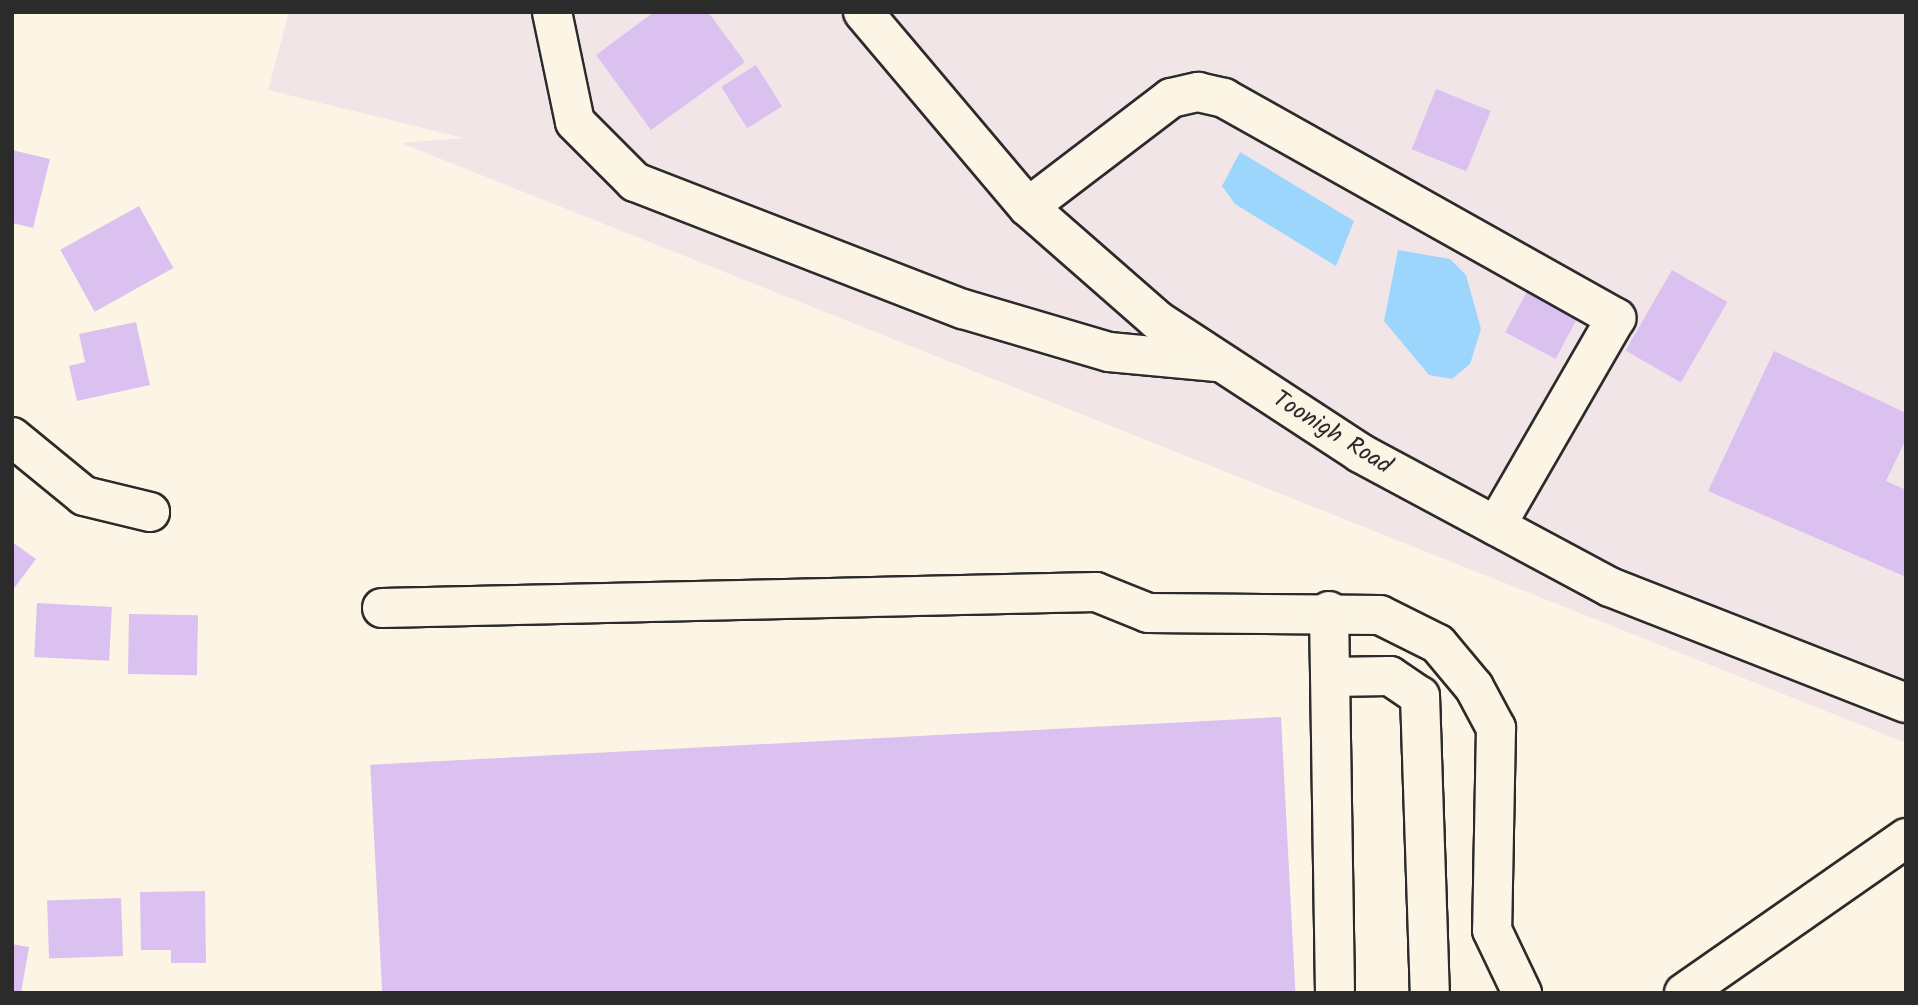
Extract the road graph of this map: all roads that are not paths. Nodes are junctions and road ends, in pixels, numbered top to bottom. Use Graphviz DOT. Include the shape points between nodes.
graph roads {
  1 [pos="552,12"];
  2 [pos="863,12"];
  3 [pos="1028,207"];
  4 [pos="1222,363"];
  5 [pos="12,437"];
  6 [pos="150,512"];
  7 [pos="1496,526"];
  8 [pos="382,608"];
  9 [pos="1329,611"];
  10 [pos="1329,677"];
  11 [pos="1906,703"];
  12 [pos="1906,838"];
  13 [pos="1335,993"];
  14 [pos="1430,993"];
  15 [pos="1522,993"];
  16 [pos="1684,993"];
  1 -- 4 [label="street" via="575,122 635,182 962,309 1109,352"];
  2 -- 3 [label="street, Toonigh Road"];
  3 -- 4 [label="street, Toonigh Road" via="1157,320"];
  3 -- 7 [label="street" via="1171,98 1198,92 1224,99 1616,318"];
  4 -- 7 [label="street, Toonigh Road" via="1360,453"];
  5 -- 6 [label="street" via="84,496"];
  7 -- 11 [label="street, Toonigh Road" via="1610,587"];
  8 -- 9 [label="street" via="1096,592 1148,613"];
  9 -- 10 [label="street"];
  9 -- 15 [label="street" via="1380,615 1437,644 1474,687 1496,728 1492,930"];
  10 -- 13 [label="street"];
  10 -- 14 [label="street" via="1390,676 1420,696"];
  12 -- 16 [label="street"];
}
